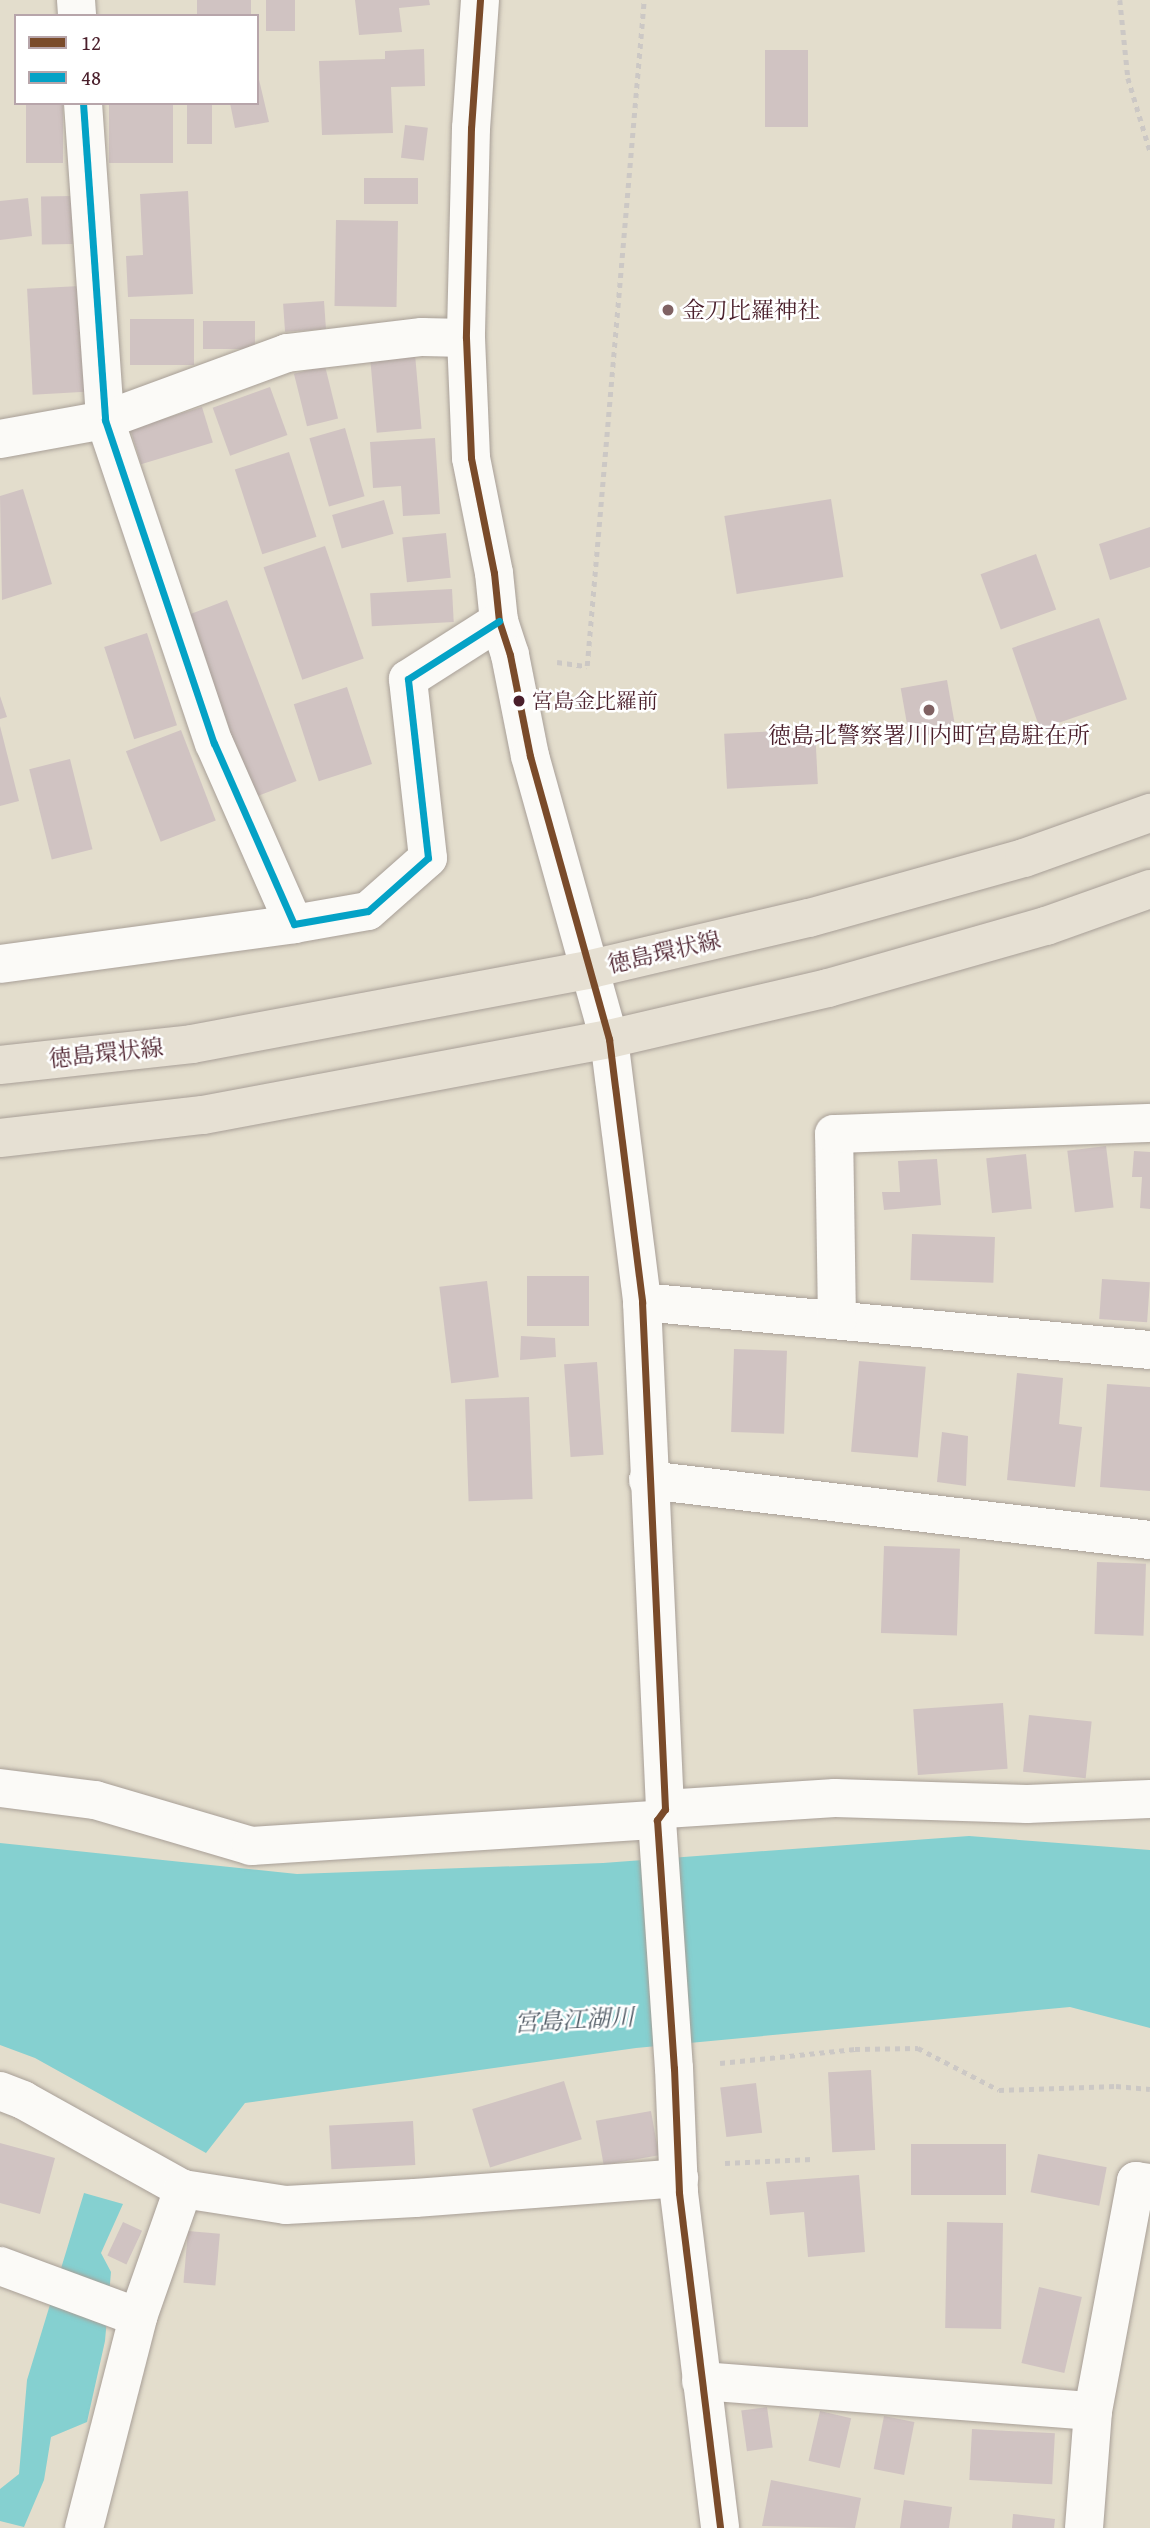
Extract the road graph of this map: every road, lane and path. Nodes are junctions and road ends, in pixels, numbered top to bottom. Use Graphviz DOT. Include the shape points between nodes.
graph roads {
  1 [pos="480,0"];
  2 [pos="645,0"];
  3 [pos="1120,0"];
  4 [pos="83,105"];
  5 [pos="1150,151"];
  6 [pos="466,338"];
  7 [pos="105,420"];
  8 [pos="0,439"];
  9 [pos="504,638"];
  10 [pos="1150,813"];
  11 [pos="1150,889"];
  12 [pos="294,924"];
  13 [pos="0,964"];
  14 [pos="590,969"];
  15 [pos="609,1039"];
  16 [pos="0,1065"];
  17 [pos="1150,1123"];
  18 [pos="0,1138"];
  19 [pos="642,1302"];
  20 [pos="837,1320"];
  21 [pos="1150,1350"];
  22 [pos="648,1480"];
  23 [pos="1150,1539"];
  24 [pos="0,1787"];
  25 [pos="1150,1799"];
  26 [pos="661,1825"];
  27 [pos="674,2068"];
  28 [pos="1150,2089"];
  29 [pos="0,2091"];
  30 [pos="812,2159"];
  31 [pos="679,2163"];
  32 [pos="1150,2183"];
  33 [pos="183,2189"];
  34 [pos="0,2266"];
  35 [pos="138,2317"];
  36 [pos="701,2381"];
  37 [pos="1093,2411"];
  38 [pos="84,2528"];
  39 [pos="719,2528"];
  40 [pos="1084,2528"];
  1 -- 6 [label="street" via="471,128"];
  2 -- 9 [label="path" via="587,666"];
  3 -- 5 [label="path" via="1128,78"];
  4 -- 7 [label="street"];
  6 -- 7 [label="street" via="422,337 287,353"];
  6 -- 9 [label="street" via="471,458"];
  7 -- 8 [label="street"];
  7 -- 12 [label="street" via="214,743"];
  9 -- 12 [label="street" via="408,679 428,858 368,911"];
  9 -- 14 [label="street" via="530,756"];
  10 -- 14 [label="main road, 徳島環状線" via="1024,858 809,918"];
  11 -- 15 [label="main road" via="1045,926 828,988"];
  12 -- 13 [label="street"];
  14 -- 15 [label="street"];
  14 -- 16 [label="main road, 徳島環状線" via="192,1044"];
  15 -- 18 [label="main road" via="203,1115"];
  15 -- 19 [label="street"];
  17 -- 20 [label="street" via="834,1133"];
  19 -- 20 [label="street"];
  19 -- 22 [label="street"];
  20 -- 21 [label="street"];
  22 -- 23 [label="street"];
  22 -- 26 [label="street"];
  24 -- 26 [label="street" via="95,1800 251,1846"];
  25 -- 26 [label="street" via="1027,1804 835,1798"];
  26 -- 27 [label="street"];
  27 -- 28 [label="path" via="855,2049 918,2048 999,2090"];
  27 -- 31 [label="street"];
  29 -- 33 [label="street"];
  30 -- 31 [label="path"];
  31 -- 33 [label="street" via="415,2198 286,2204"];
  31 -- 36 [label="street"];
  32 -- 37 [label="street" via="1136,2181"];
  33 -- 35 [label="street"];
  34 -- 35 [label="street"];
  35 -- 38 [label="street"];
  36 -- 37 [label="street"];
  36 -- 39 [label="street"];
  37 -- 40 [label="street"];
}
